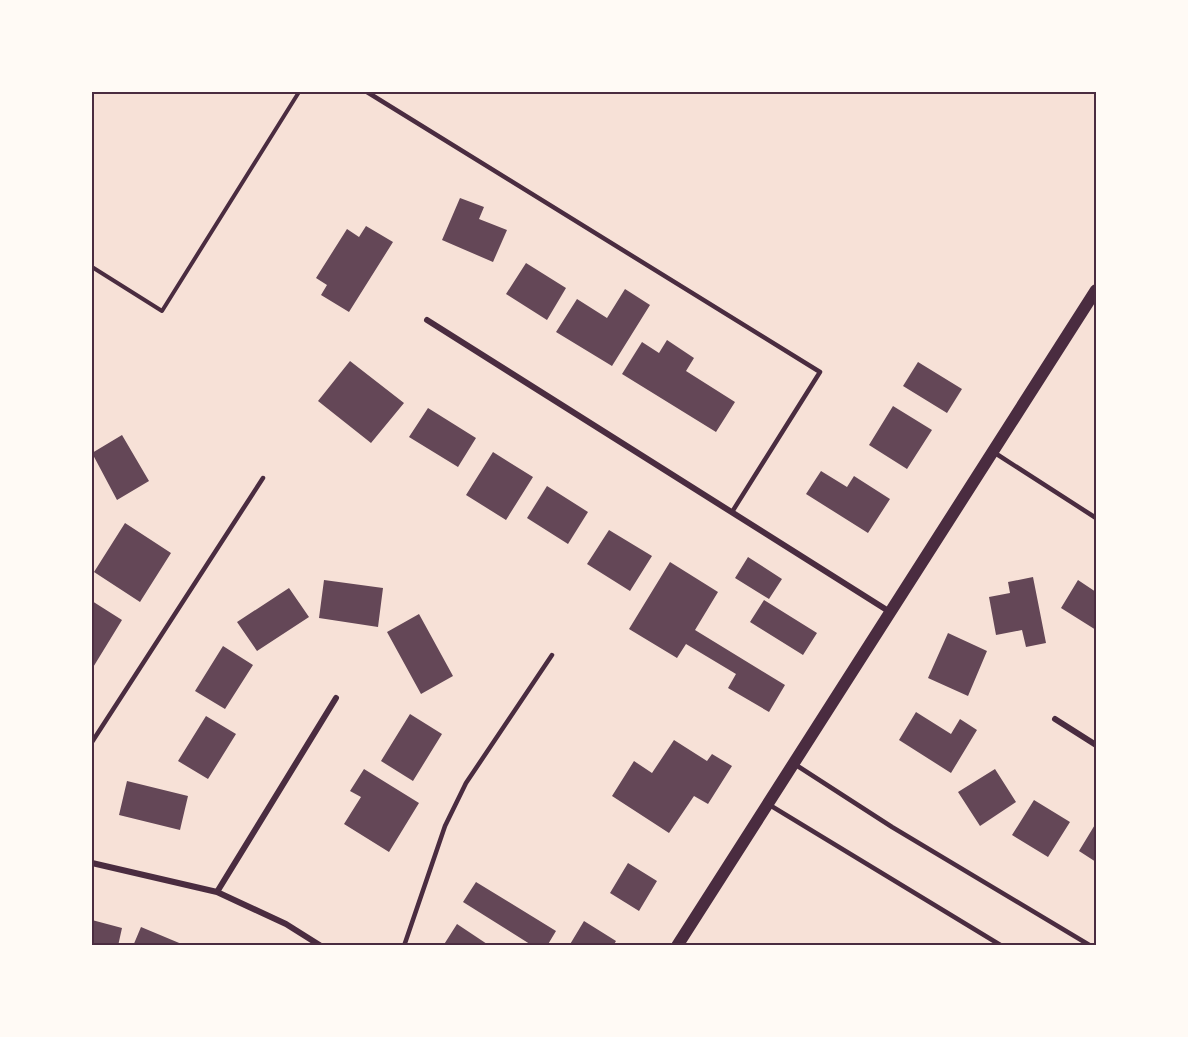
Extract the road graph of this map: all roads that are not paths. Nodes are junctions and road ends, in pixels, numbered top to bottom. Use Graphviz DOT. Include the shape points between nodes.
graph roads {
  1 [pos="367,92"];
  2 [pos="1096,290"];
  3 [pos="427,320"];
  4 [pos="993,452"];
  5 [pos="263,478"];
  6 [pos="732,512"];
  7 [pos="1096,518"];
  8 [pos="890,612"];
  9 [pos="552,655"];
  10 [pos="336,698"];
  11 [pos="1055,719"];
  12 [pos="92,742"];
  13 [pos="1096,745"];
  14 [pos="794,763"];
  15 [pos="767,804"];
  16 [pos="92,863"];
  17 [pos="217,892"];
  18 [pos="321,945"];
  19 [pos="404,945"];
  20 [pos="676,945"];
  21 [pos="1002,945"];
  22 [pos="1091,945"];
  1 -- 6 [label="lane" via="820,372"];
  2 -- 4 [label="main road"];
  3 -- 6 [label="street"];
  4 -- 7 [label="lane"];
  4 -- 8 [label="main road"];
  5 -- 12 [label="lane"];
  6 -- 8 [label="street"];
  8 -- 14 [label="main road"];
  9 -- 19 [label="lane" via="466,783 445,826"];
  10 -- 17 [label="street"];
  11 -- 13 [label="street"];
  14 -- 15 [label="main road"];
  14 -- 22 [label="lane" via="892,827"];
  15 -- 20 [label="main road"];
  15 -- 21 [label="lane"];
  16 -- 17 [label="street"];
  17 -- 18 [label="street"];
}
